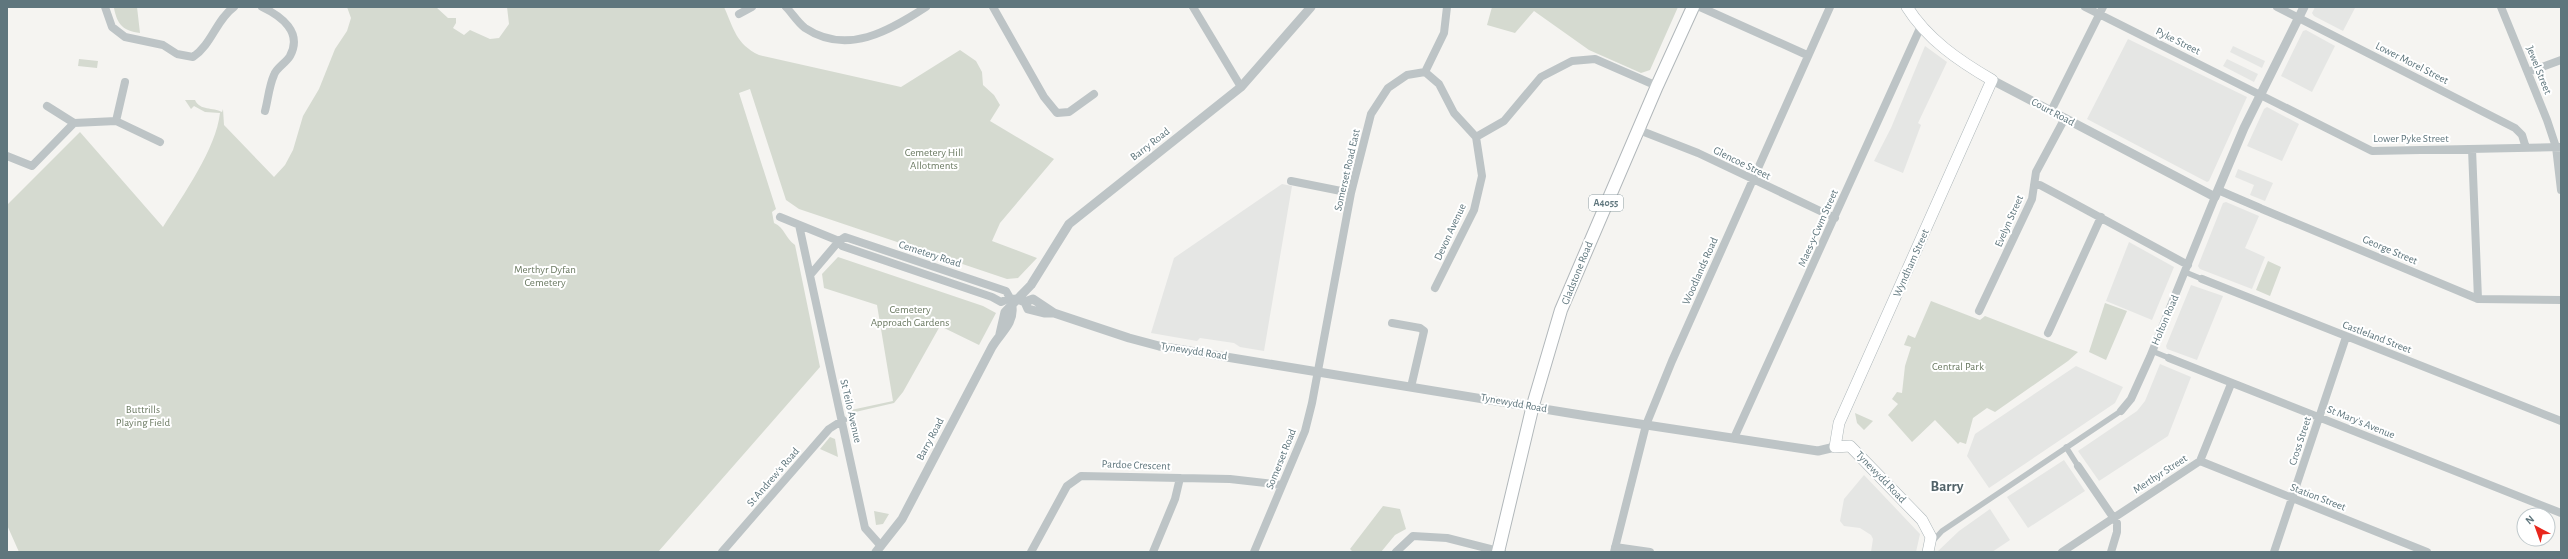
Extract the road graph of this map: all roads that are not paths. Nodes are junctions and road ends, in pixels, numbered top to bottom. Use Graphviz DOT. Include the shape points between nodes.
graph roads {
  1 [pos="105,7"];
  2 [pos="234,7"];
  3 [pos="262,7"];
  4 [pos="752,7"];
  5 [pos="786,7"];
  6 [pos="926,7"];
  7 [pos="993,7"];
  8 [pos="1193,7"];
  9 [pos="1311,7"];
  10 [pos="1447,7"];
  11 [pos="1693,7"];
  12 [pos="1700,7"];
  13 [pos="1830,7"];
  14 [pos="1907,7"];
  15 [pos="2085,7"];
  16 [pos="2277,7"];
  17 [pos="2304,7"];
  18 [pos="2501,7"];
  19 [pos="2101,11"];
  20 [pos="739,14"];
  21 [pos="2299,18"];
  22 [pos="1921,26"];
  23 [pos="1807,55"];
  24 [pos="2561,60"];
  25 [pos="1425,72"];
  26 [pos="2528,72"];
  27 [pos="1992,80"];
  28 [pos="125,82"];
  29 [pos="1657,86"];
  30 [pos="1241,87"];
  31 [pos="1094,94"];
  32 [pos="2261,94"];
  33 [pos="47,106"];
  34 [pos="2051,111"];
  35 [pos="265,112"];
  36 [pos="2064,118"];
  37 [pos="116,121"];
  38 [pos="74,123"];
  39 [pos="1639,130"];
  40 [pos="1476,137"];
  41 [pos="160,142"];
  42 [pos="2558,147"];
  43 [pos="2526,148"];
  44 [pos="2472,149"];
  45 [pos="7,156"];
  46 [pos="1752,180"];
  47 [pos="1291,181"];
  48 [pos="2034,185"];
  49 [pos="2561,190"];
  50 [pos="1351,192"];
  51 [pos="2216,193"];
  52 [pos="780,217"];
  53 [pos="2101,217"];
  54 [pos="1835,218"];
  55 [pos="799,225"];
  56 [pos="838,241"];
  57 [pos="2186,269"];
  58 [pos="811,274"];
  59 [pos="2202,279"];
  60 [pos="1435,288"];
  61 [pos="2478,299"];
  62 [pos="2561,300"];
  63 [pos="1016,302"];
  64 [pos="1980,311"];
  65 [pos="1392,323"];
  66 [pos="2048,333"];
  67 [pos="2346,337"];
  68 [pos="2152,350"];
  69 [pos="2169,358"];
  70 [pos="1318,371"];
  71 [pos="2232,384"];
  72 [pos="1412,387"];
  73 [pos="1534,406"];
  74 [pos="2121,411"];
  75 [pos="2319,417"];
  76 [pos="842,420"];
  77 [pos="2561,421"];
  78 [pos="1646,425"];
  79 [pos="1734,438"];
  80 [pos="1835,447"];
  81 [pos="2066,447"];
  82 [pos="2200,461"];
  83 [pos="2078,466"];
  84 [pos="1180,478"];
  85 [pos="1282,485"];
  86 [pos="2292,498"];
  87 [pos="2561,513"];
  88 [pos="2114,518"];
  89 [pos="1929,548"];
  90 [pos="879,549"];
  91 [pos="1614,550"];
  92 [pos="722,552"];
  93 [pos="1031,552"];
  94 [pos="1153,552"];
  95 [pos="1254,552"];
  96 [pos="1396,552"];
  97 [pos="1499,552"];
  98 [pos="1650,552"];
  99 [pos="2062,552"];
  100 [pos="2111,552"];
  101 [pos="2274,552"];
  102 [pos="2427,552"];
  1 -- 2 [label="street" via="112,27 125,37 163,45 177,54 193,57 204,50 226,12"];
  3 -- 35 [label="street" via="278,14 290,27 294,41 290,56 274,74"];
  4 -- 20 [label="street"];
  5 -- 6 [label="street" via="804,27 826,38 849,41 870,38"];
  7 -- 31 [label="street" via="1044,97 1057,113 1069,112"];
  8 -- 30 [label="street"];
  9 -- 30 [label="street, Barry Road"];
  10 -- 25 [label="street" via="1444,33"];
  11 -- 29 [label="main road, Gladstone Road / A4055"];
  12 -- 23 [label="street"];
  13 -- 23 [label="street, Woodlands Road"];
  14 -- 22 [label="main road, Court Road"];
  15 -- 19 [label="street, Pyke Street"];
  16 -- 21 [label="street, Lower Morel Street"];
  17 -- 21 [label="street, Holton Road"];
  18 -- 26 [label="street, Jewel Street"];
  19 -- 32 [label="street, Pyke Street"];
  19 -- 34 [label="street"];
  21 -- 32 [label="street, Holton Road"];
  21 -- 43 [label="street, Lower Morel Street" via="2515,128 2525,141"];
  22 -- 27 [label="main road, Court Road" via="1960,60"];
  22 -- 54 [label="street, Maes-y-Cwm Street"];
  23 -- 46 [label="street, Woodlands Road"];
  24 -- 26 [label="street"];
  25 -- 40 [label="street" via="1439,84 1454,113"];
  25 -- 50 [label="street, Somerset Road East" via="1407,75 1388,88 1371,114"];
  26 -- 42 [label="street, Jewel Street"];
  27 -- 34 [label="street, Court Road"];
  27 -- 80 [label="main road, Wyndham Street" via="1839,423"];
  28 -- 37 [label="street"];
  29 -- 39 [label="main road, Gladstone Road / A4055"];
  29 -- 40 [label="street" via="1595,59 1572,60 1541,76 1504,121"];
  30 -- 63 [label="street, Barry Road" via="1069,224 1031,285"];
  32 -- 44 [label="street, Lower Pyke Street" via="2372,151"];
  32 -- 51 [label="street, Holton Road"];
  33 -- 38 [label="street"];
  34 -- 36 [label="street, Court Road"];
  36 -- 48 [label="street, Evelyn Street" via="2036,172"];
  36 -- 51 [label="street, Court Road"];
  37 -- 38 [label="street"];
  37 -- 41 [label="street"];
  38 -- 45 [label="street" via="32,166"];
  39 -- 46 [label="street, Glencoe Street" via="1698,153"];
  39 -- 73 [label="main road, Gladstone Road / A4055" via="1561,310"];
  40 -- 60 [label="street, Devon Avenue" via="1482,176 1474,210"];
  42 -- 43 [label="street, Lower Pyke Street"];
  42 -- 49 [label="street, Jewel Street"];
  43 -- 44 [label="street, Lower Pyke Street"];
  44 -- 61 [label="street"];
  46 -- 54 [label="street, Glencoe Street"];
  46 -- 78 [label="street, Woodlands Road"];
  47 -- 50 [label="street"];
  48 -- 53 [label="street" via="2040,185"];
  48 -- 64 [label="street, Evelyn Street" via="2032,199"];
  50 -- 70 [label="street, Somerset Road East"];
  51 -- 57 [label="street, Holton Road"];
  51 -- 61 [label="street, George Street" via="2261,208"];
  52 -- 55 [label="street, Cemetery Road"];
  53 -- 57 [label="street"];
  53 -- 66 [label="street"];
  54 -- 79 [label="street, Maes-y-Cwm Street"];
  55 -- 56 [label="street, Cemetery Road"];
  55 -- 58 [label="street, St Teilo Avenue"];
  56 -- 58 [label="street"];
  56 -- 63 [label="street, Cemetery Road" via="842,246 1001,302"];
  57 -- 59 [label="street, Castleland Street"];
  57 -- 68 [label="street, Holton Road"];
  58 -- 76 [label="street, St Teilo Avenue"];
  59 -- 67 [label="street, Castleland Street"];
  61 -- 62 [label="street, George Street"];
  63 -- 70 [label="street, Tynewydd Road" via="1028,308 1054,313 1142,342"];
  63 -- 90 [label="street, Barry Road" via="1002,317 1000,334 902,519"];
  65 -- 72 [label="street" via="1424,331"];
  67 -- 75 [label="street, Cross Street"];
  67 -- 77 [label="street, Castleland Street"];
  68 -- 69 [label="street, St Mary's Avenue"];
  68 -- 74 [label="street, Holton Road" via="2131,399"];
  69 -- 71 [label="street, St Mary's Avenue"];
  70 -- 72 [label="street, Tynewydd Road"];
  70 -- 85 [label="street, Somerset Road" via="1304,431"];
  71 -- 75 [label="street, St Mary's Avenue"];
  71 -- 82 [label="street, Merthyr Street"];
  72 -- 73 [label="street, Tynewydd Road"];
  73 -- 78 [label="street, Tynewydd Road"];
  73 -- 97 [label="main road, Gladstone Road / A4055"];
  74 -- 81 [label="street, Holton Road"];
  75 -- 86 [label="street, Cross Street"];
  75 -- 87 [label="street, St Mary's Avenue"];
  76 -- 90 [label="street, St Teilo Avenue" via="865,528"];
  76 -- 92 [label="street, St Andrew's Road" via="829,429"];
  78 -- 79 [label="street, Tynewydd Road"];
  78 -- 91 [label="street, Woodlands Road"];
  79 -- 80 [label="street, Tynewydd Road" via="1818,451"];
  80 -- 89 [label="main road, Tynewydd Road" via="1850,446 1922,520 1929,529"];
  81 -- 83 [label="street"];
  81 -- 89 [label="street, Holton Road" via="1942,531"];
  82 -- 86 [label="street, Station Street"];
  82 -- 88 [label="street, Merthyr Street"];
  83 -- 88 [label="street"];
  84 -- 85 [label="street, Pardoe Crescent" via="1230,479"];
  84 -- 93 [label="street, Pardoe Crescent" via="1081,476 1067,486"];
  84 -- 94 [label="street" via="1175,499"];
  85 -- 95 [label="street, Somerset Road"];
  86 -- 101 [label="street, Cross Street"];
  86 -- 102 [label="street, Station Street"];
  88 -- 99 [label="street, Merthyr Street"];
  88 -- 100 [label="street" via="2117,532"];
  91 -- 98 [label="street"];
  96 -- 97 [label="street" via="1413,536 1447,538"];
}
